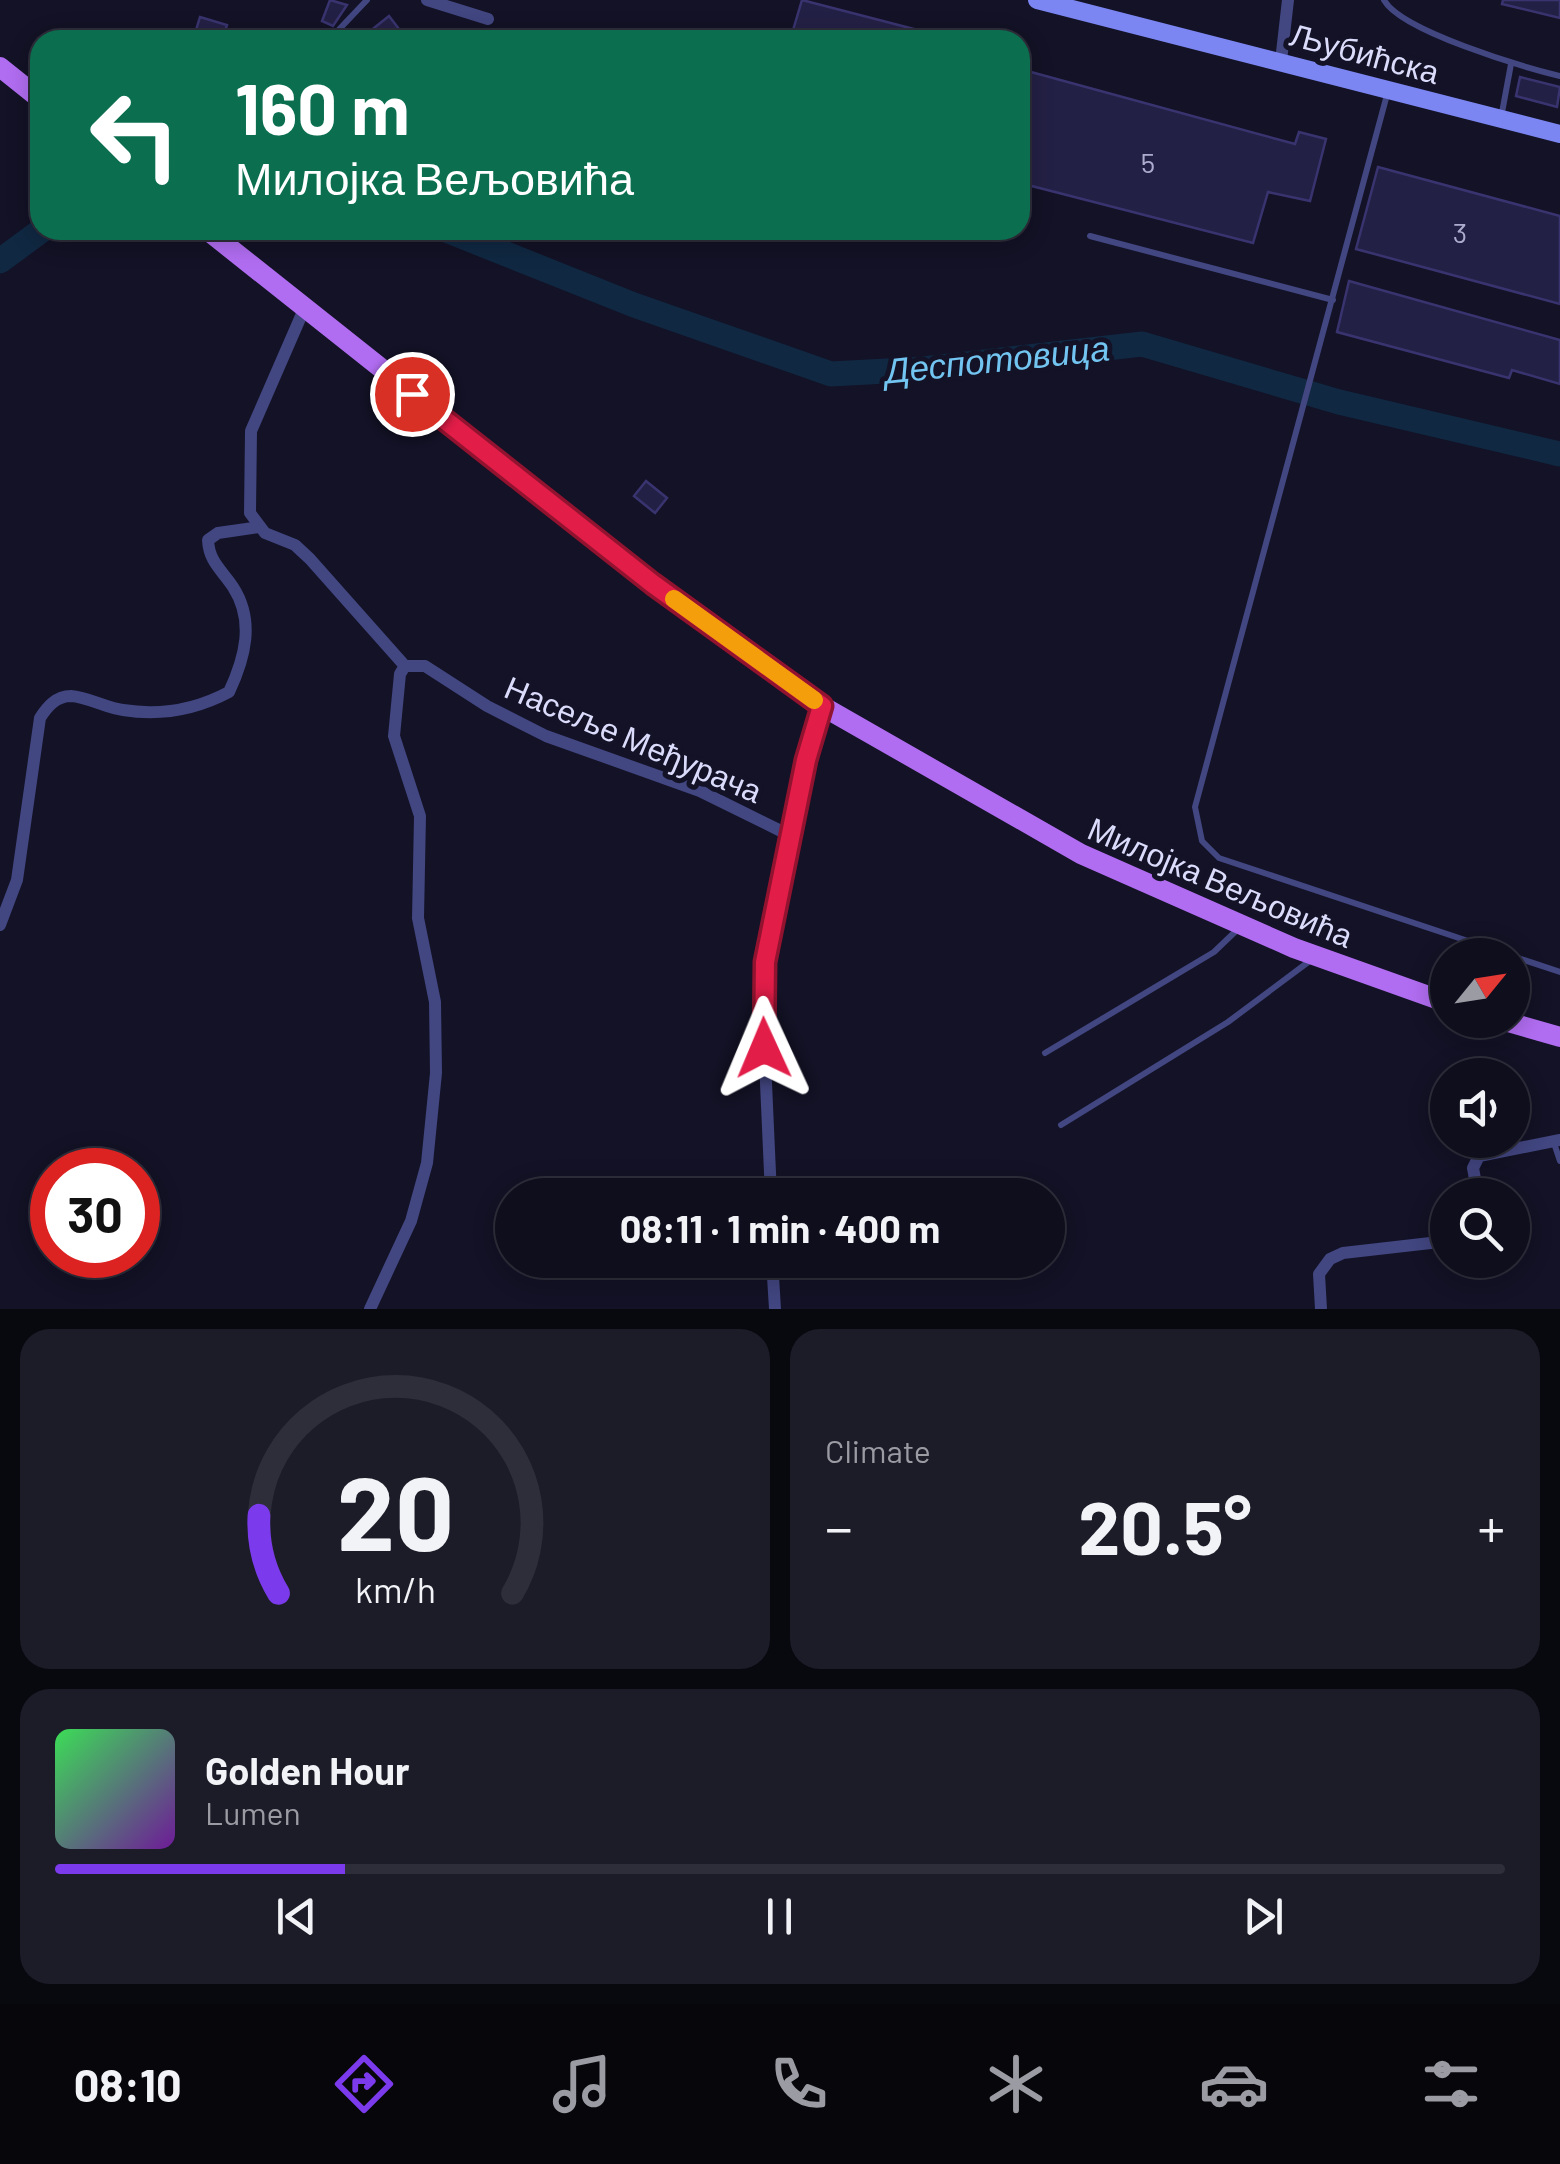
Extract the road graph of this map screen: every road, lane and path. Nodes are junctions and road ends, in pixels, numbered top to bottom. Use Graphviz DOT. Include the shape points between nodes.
graph roads {
  1 [pos="367,0"];
  2 [pos="427,0"];
  3 [pos="1037,0"];
  4 [pos="1288,0"];
  5 [pos="1384,0"];
  6 [pos="488,19"];
  7 [pos="338,30"];
  8 [pos="1281,62"];
  9 [pos="1510,64"];
  10 [pos="0,67"];
  11 [pos="1560,76"];
  12 [pos="1388,90"];
  13 [pos="30,91"];
  14 [pos="1501,119"];
  15 [pos="1560,134"];
  16 [pos="1090,236"];
  17 [pos="220,240"];
  18 [pos="1332,300"];
  19 [pos="304,307"];
  20 [pos="259,528"];
  21 [pos="404,666"];
  22 [pos="822,706"];
  23 [pos="791,836"];
  24 [pos="0,925"];
  25 [pos="1242,925"];
  26 [pos="1460,938"];
  27 [pos="1316,956"];
  28 [pos="1530,962"];
  29 [pos="1560,972"];
  30 [pos="1430,997"];
  31 [pos="1530,1028"];
  32 [pos="1560,1037"];
  33 [pos="1045,1053"];
  34 [pos="1062,1124"];
  35 [pos="1557,1141"];
  36 [pos="1560,1161"];
  37 [pos="770,1178"];
  38 [pos="1475,1178"];
  39 [pos="1430,1243"];
  40 [pos="773,1278"];
  41 [pos="370,1309"];
  42 [pos="775,1309"];
  43 [pos="1321,1309"];
  1 -- 7 [label="lane"];
  2 -- 6 [label="street"];
  3 -- 8 [label="street, Љубићска"];
  4 -- 8 [label="street"];
  5 -- 9 [label="lane" via="1404,19"];
  8 -- 12 [label="street, Љубићска"];
  9 -- 11 [label="lane"];
  9 -- 14 [label="lane"];
  10 -- 13 [label="main road"];
  12 -- 14 [label="street, Љубићска"];
  12 -- 18 [label="lane"];
  14 -- 15 [label="street, Љубићска"];
  16 -- 18 [label="lane"];
  17 -- 19 [label="main road, Милојка Вељовића"];
  18 -- 26 [label="lane" via="1195,808 1202,840 1219,858"];
  19 -- 20 [label="street" via="252,431 250,513"];
  19 -- 22 [label="main road, Милојка Вељовића" via="653,584"];
  20 -- 21 [label="street" via="310,559"];
  20 -- 24 [label="street" via="208,540 213,563 235,589 246,622 240,668 228,692 204,705 150,712 71,696 59,698 40,718 16,880"];
  21 -- 23 [label="street, Насеље Међурача" via="426,666 546,736 700,791"];
  21 -- 41 [label="street" via="394,736 420,816 418,918 436,1002 434,1115 410,1222"];
  22 -- 23 [label="street"];
  22 -- 25 [label="main road, Милојка Вељовића" via="1068,848"];
  23 -- 37 [label="street" via="765,962"];
  25 -- 27 [label="main road, Милојка Вељовића"];
  25 -- 33 [label="lane" via="1214,952"];
  27 -- 30 [label="main road, Милојка Вељовића"];
  27 -- 34 [label="lane" via="1228,1022"];
  28 -- 29 [label="lane"];
  31 -- 32 [label="main road"];
  35 -- 36 [label="lane"];
  35 -- 38 [label="street" via="1479,1156"];
  39 -- 43 [label="street" via="1330,1259 1318,1274"];
  40 -- 42 [label="street"];
}
